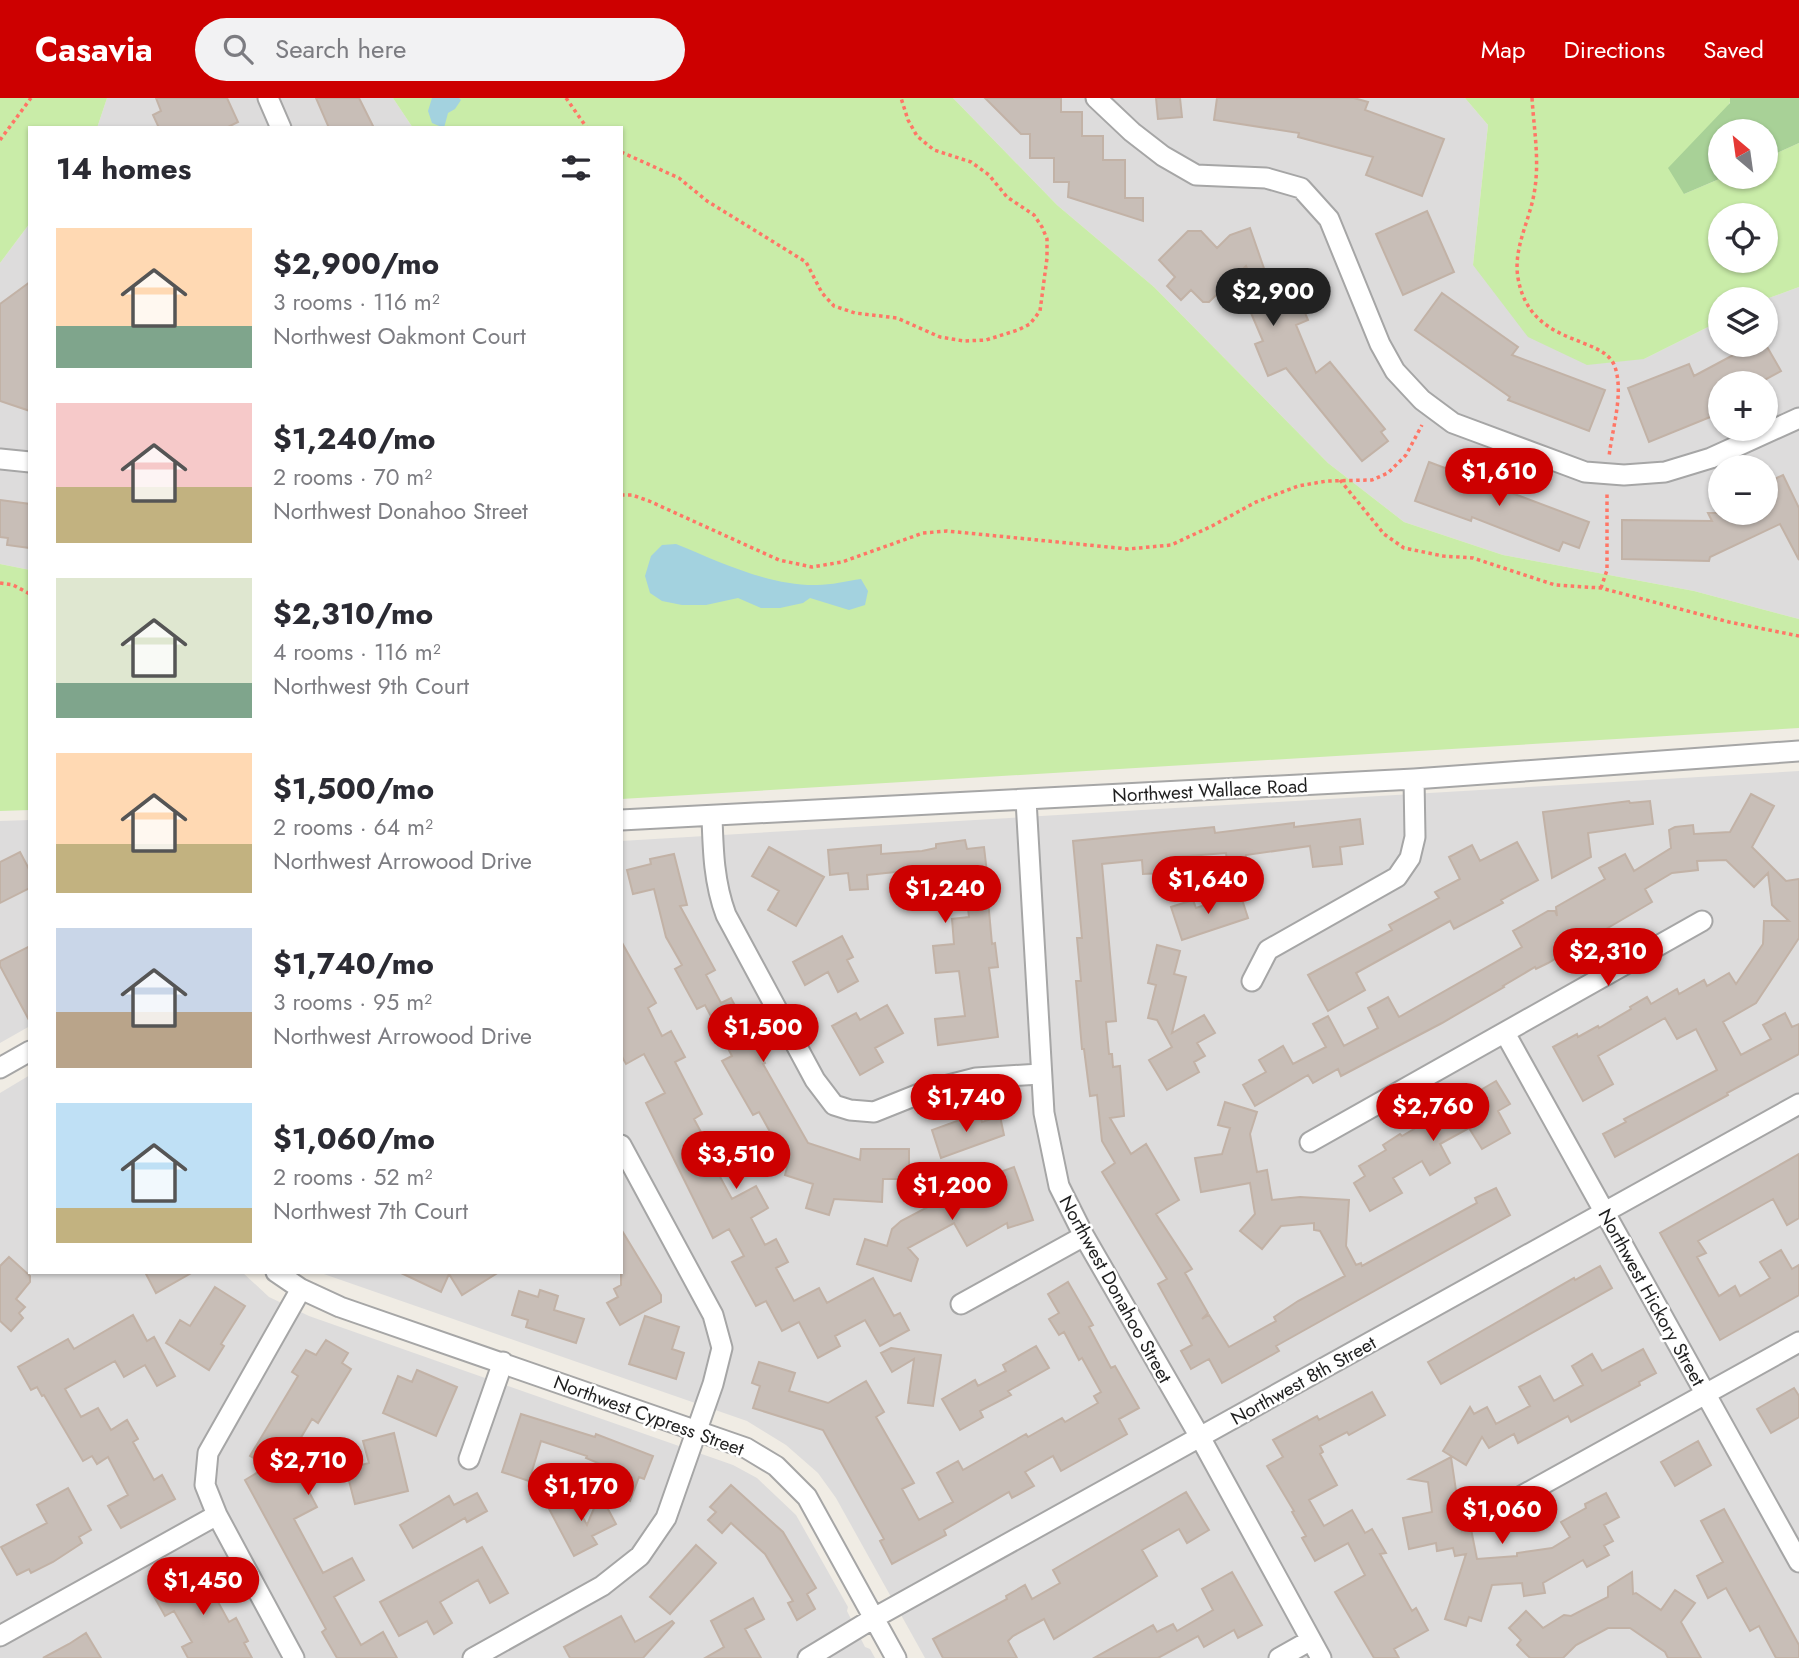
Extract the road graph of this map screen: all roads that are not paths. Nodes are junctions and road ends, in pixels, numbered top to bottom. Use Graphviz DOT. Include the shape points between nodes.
graph roads {
  1 [pos="268,98"];
  2 [pos="1096,98"];
  3 [pos="280,126"];
  4 [pos="1799,418"];
  5 [pos="0,459"];
  6 [pos="28,462"];
  7 [pos="1799,751"];
  8 [pos="1414,779"];
  9 [pos="1026,800"];
  10 [pos="712,816"];
  11 [pos="623,821"];
  12 [pos="1702,921"];
  13 [pos="1252,981"];
  14 [pos="1505,1033"];
  15 [pos="28,1052"];
  16 [pos="0,1068"];
  17 [pos="1040,1074"];
  18 [pos="1799,1104"];
  19 [pos="1310,1142"];
  20 [pos="623,1149"];
  21 [pos="1605,1212"];
  22 [pos="1084,1236"];
  23 [pos="279,1274"];
  24 [pos="301,1289"];
  25 [pos="961,1304"];
  26 [pos="1799,1342"];
  27 [pos="503,1362"];
  28 [pos="1706,1394"];
  29 [pos="697,1430"];
  30 [pos="1200,1437"];
  31 [pos="469,1459"];
  32 [pos="1516,1499"];
  33 [pos="217,1515"];
  34 [pos="1799,1562"];
  35 [pos="874,1618"];
  36 [pos="0,1636"];
  37 [pos="1311,1640"];
  38 [pos="294,1658"];
  39 [pos="473,1658"];
  40 [pos="808,1658"];
  41 [pos="897,1658"];
  42 [pos="1279,1658"];
  43 [pos="1321,1658"];
  1 -- 3 [label="street"];
  2 -- 4 [label="street" via="1163,156 1196,175 1266,178 1301,188 1329,219 1395,371 1453,423 1586,472 1624,475 1665,472 1711,458"];
  5 -- 6 [label="street"];
  7 -- 8 [label="street, Northwest Wallace Road"];
  8 -- 9 [label="street, Northwest Wallace Road"];
  8 -- 13 [label="street" via="1415,837 1410,858 1397,877 1268,950"];
  9 -- 10 [label="street, Northwest Wallace Road"];
  9 -- 17 [label="street, Northwest Donahoo Street"];
  10 -- 11 [label="street, Northwest Wallace Road"];
  10 -- 17 [label="street" via="714,874 726,915 815,1080 834,1105 874,1112 976,1078"];
  12 -- 14 [label="street"];
  14 -- 19 [label="street"];
  14 -- 21 [label="street, Northwest Hickory Street"];
  15 -- 16 [label="street"];
  17 -- 22 [label="street, Northwest Donahoo Street" via="1059,1186"];
  18 -- 21 [label="street, Northwest 8th Street"];
  20 -- 29 [label="street" via="713,1315 722,1348"];
  21 -- 28 [label="street, Northwest Hickory Street"];
  21 -- 30 [label="street, Northwest 8th Street"];
  22 -- 25 [label="street"];
  22 -- 30 [label="street, Northwest Donahoo Street"];
  23 -- 24 [label="street, Northwest Cypress Street"];
  24 -- 27 [label="street, Northwest Cypress Street" via="340,1307"];
  24 -- 33 [label="street" via="208,1453 205,1485"];
  26 -- 28 [label="street"];
  27 -- 29 [label="street, Northwest Cypress Street"];
  27 -- 31 [label="street"];
  28 -- 32 [label="street"];
  28 -- 34 [label="street, Northwest Hickory Street"];
  29 -- 35 [label="street, Northwest Cypress Street" via="746,1448 776,1466 807,1497"];
  29 -- 39 [label="street" via="666,1518 640,1556 602,1586"];
  30 -- 35 [label="street, Northwest 8th Street"];
  30 -- 37 [label="street, Northwest Donahoo Street"];
  33 -- 36 [label="street"];
  33 -- 38 [label="street"];
  35 -- 40 [label="street, Northwest 8th Street"];
  35 -- 41 [label="street, Northwest Cypress Street"];
  37 -- 42 [label="street"];
  37 -- 43 [label="street, Northwest Donahoo Street"];
}
